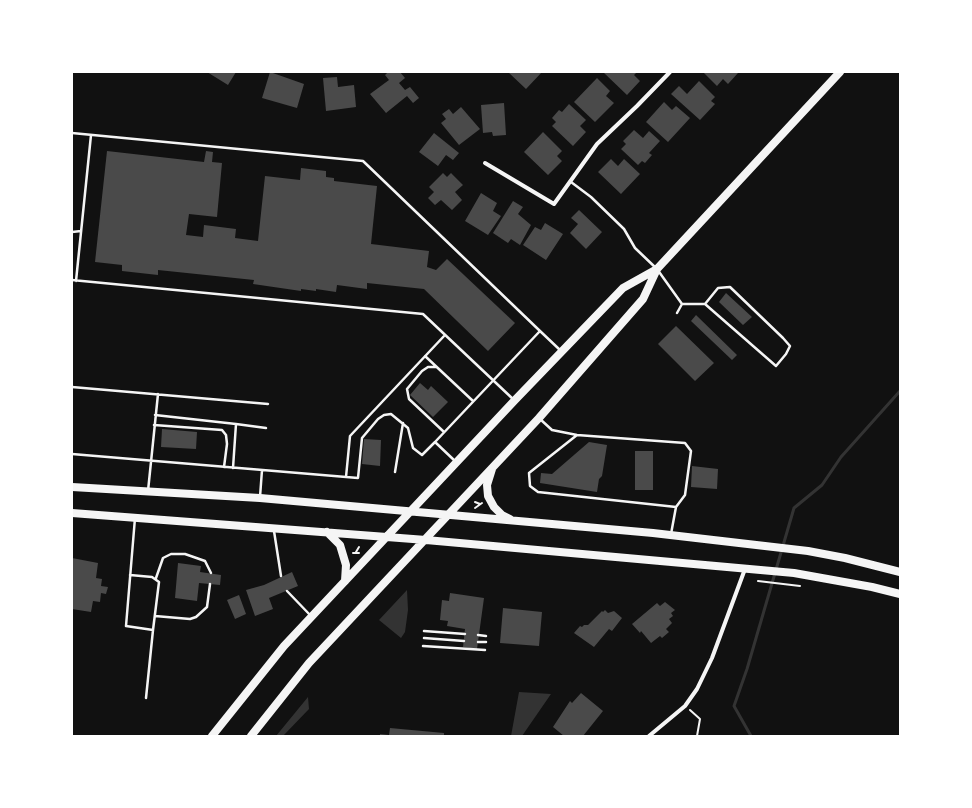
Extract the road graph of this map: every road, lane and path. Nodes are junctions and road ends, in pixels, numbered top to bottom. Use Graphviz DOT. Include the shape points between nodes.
graph roads {
  1 [pos="670,72"];
  2 [pos="840,72"];
  3 [pos="72,133"];
  4 [pos="91,135"];
  5 [pos="485,163"];
  6 [pos="571,182"];
  7 [pos="81,231"];
  8 [pos="72,232"];
  9 [pos="657,269"];
  10 [pos="72,280"];
  11 [pos="76,281"];
  12 [pos="682,304"];
  13 [pos="705,304"];
  14 [pos="677,313"];
  15 [pos="540,331"];
  16 [pos="445,335"];
  17 [pos="562,351"];
  18 [pos="425,356"];
  19 [pos="436,366"];
  20 [pos="493,381"];
  21 [pos="72,387"];
  22 [pos="158,394"];
  23 [pos="515,400"];
  24 [pos="474,401"];
  25 [pos="268,404"];
  26 [pos="155,416"];
  27 [pos="539,418"];
  28 [pos="236,424"];
  29 [pos="403,424"];
  30 [pos="154,425"];
  31 [pos="266,428"];
  32 [pos="444,432"];
  33 [pos="577,435"];
  34 [pos="435,442"];
  35 [pos="72,454"];
  36 [pos="151,461"];
  37 [pos="457,462"];
  38 [pos="494,465"];
  39 [pos="224,467"];
  40 [pos="233,468"];
  41 [pos="262,470"];
  42 [pos="395,472"];
  43 [pos="346,477"];
  44 [pos="72,487"];
  45 [pos="148,491"];
  46 [pos="260,498"];
  47 [pos="476,502"];
  48 [pos="676,507"];
  49 [pos="475,508"];
  50 [pos="412,511"];
  51 [pos="72,513"];
  52 [pos="448,515"];
  53 [pos="135,518"];
  54 [pos="512,521"];
  55 [pos="274,528"];
  56 [pos="327,532"];
  57 [pos="671,535"];
  58 [pos="387,538"];
  59 [pos="426,540"];
  60 [pos="358,547"];
  61 [pos="353,553"];
  62 [pos="745,568"];
  63 [pos="900,572"];
  64 [pos="211,574"];
  65 [pos="130,575"];
  66 [pos="282,576"];
  67 [pos="156,578"];
  68 [pos="345,581"];
  69 [pos="758,581"];
  70 [pos="210,584"];
  71 [pos="800,586"];
  72 [pos="287,591"];
  73 [pos="900,594"];
  74 [pos="155,616"];
  75 [pos="312,617"];
  76 [pos="153,630"];
  77 [pos="424,631"];
  78 [pos="465,634"];
  79 [pos="478,635"];
  80 [pos="486,636"];
  81 [pos="424,638"];
  82 [pos="464,641"];
  83 [pos="478,642"];
  84 [pos="486,642"];
  85 [pos="423,646"];
  86 [pos="485,650"];
  87 [pos="146,698"];
  88 [pos="686,706"];
  89 [pos="212,736"];
  90 [pos="251,736"];
  91 [pos="649,736"];
  92 [pos="697,736"];
  1 -- 6 [label="street" via="597,144"];
  2 -- 9 [label="main road"];
  3 -- 4 [label="lane"];
  4 -- 7 [label="lane"];
  4 -- 15 [label="lane" via="363,161"];
  5 -- 6 [label="street" via="554,204"];
  6 -- 9 [label="lane" via="591,197 624,229 634,248"];
  7 -- 8 [label="lane"];
  7 -- 11 [label="lane"];
  9 -- 12 [label="lane"];
  9 -- 17 [label="main road" via="623,288"];
  9 -- 27 [label="main road" via="643,299"];
  10 -- 11 [label="lane"];
  11 -- 16 [label="lane" via="423,314"];
  12 -- 13 [label="lane"];
  12 -- 14 [label="lane"];
  13 -- 13 [label="lane" via="718,288 730,287 790,346 786,354 776,366"];
  15 -- 17 [label="lane"];
  15 -- 20 [label="lane"];
  16 -- 18 [label="lane"];
  16 -- 20 [label="lane"];
  17 -- 23 [label="main road"];
  18 -- 19 [label="lane"];
  18 -- 43 [label="lane" via="350,436"];
  19 -- 24 [label="lane"];
  19 -- 32 [label="lane" via="428,366 407,389 409,399"];
  20 -- 23 [label="lane"];
  20 -- 24 [label="lane"];
  21 -- 22 [label="lane"];
  22 -- 25 [label="lane"];
  22 -- 26 [label="lane"];
  23 -- 37 [label="main road"];
  24 -- 32 [label="lane"];
  26 -- 28 [label="lane"];
  26 -- 30 [label="lane"];
  27 -- 33 [label="lane" via="552,430"];
  27 -- 38 [label="main road"];
  28 -- 31 [label="lane"];
  28 -- 40 [label="lane"];
  29 -- 34 [label="lane" via="408,428 413,448 422,455"];
  29 -- 42 [label="lane"];
  29 -- 43 [label="lane" via="391,414 384,415 362,438 358,478"];
  30 -- 36 [label="lane"];
  30 -- 39 [label="lane" via="222,430 227,444"];
  32 -- 34 [label="lane"];
  33 -- 48 [label="lane" via="685,443 691,451 685,495"];
  33 -- 48 [label="lane" via="529,473 530,486 538,492"];
  34 -- 37 [label="lane"];
  35 -- 36 [label="lane"];
  36 -- 39 [label="lane"];
  36 -- 45 [label="lane"];
  37 -- 50 [label="main road"];
  38 -- 52 [label="main road"];
  38 -- 54 [label="main road" via="487,485 488,496 494,507"];
  39 -- 40 [label="lane"];
  40 -- 41 [label="lane"];
  41 -- 43 [label="lane"];
  41 -- 46 [label="lane"];
  44 -- 45 [label="main road"];
  45 -- 46 [label="main road"];
  46 -- 50 [label="main road"];
  47 -- 49 [label="path" via="480,504"];
  48 -- 57 [label="lane"];
  50 -- 52 [label="main road"];
  50 -- 58 [label="main road"];
  51 -- 53 [label="main road"];
  52 -- 54 [label="main road"];
  52 -- 59 [label="main road"];
  53 -- 55 [label="main road"];
  53 -- 65 [label="lane"];
  54 -- 57 [label="main road"];
  55 -- 56 [label="main road"];
  55 -- 66 [label="lane"];
  56 -- 58 [label="main road"];
  56 -- 68 [label="main road" via="340,545 346,565"];
  57 -- 63 [label="main road" via="808,551"];
  58 -- 59 [label="main road"];
  58 -- 68 [label="main road"];
  59 -- 62 [label="main road"];
  59 -- 90 [label="main road" via="309,664"];
  60 -- 61 [label="path"];
  62 -- 73 [label="main road" via="794,573"];
  62 -- 88 [label="street" via="707,670"];
  64 -- 67 [label="lane" via="204,561 185,554 171,554 163,558"];
  65 -- 67 [label="lane"];
  65 -- 76 [label="lane" via="126,626"];
  67 -- 74 [label="lane" via="160,582 160,589"];
  68 -- 75 [label="main road"];
  69 -- 71 [label="path"];
  70 -- 74 [label="lane" via="207,607 196,617 190,619"];
  72 -- 75 [label="lane"];
  74 -- 76 [label="lane"];
  75 -- 89 [label="main road" via="284,646"];
  76 -- 87 [label="lane"];
  77 -- 78 [label="lane"];
  79 -- 80 [label="lane"];
  81 -- 82 [label="lane"];
  83 -- 84 [label="lane"];
  85 -- 86 [label="lane"];
  88 -- 91 [label="street"];
  88 -- 92 [label="path" via="700,720"];
}
